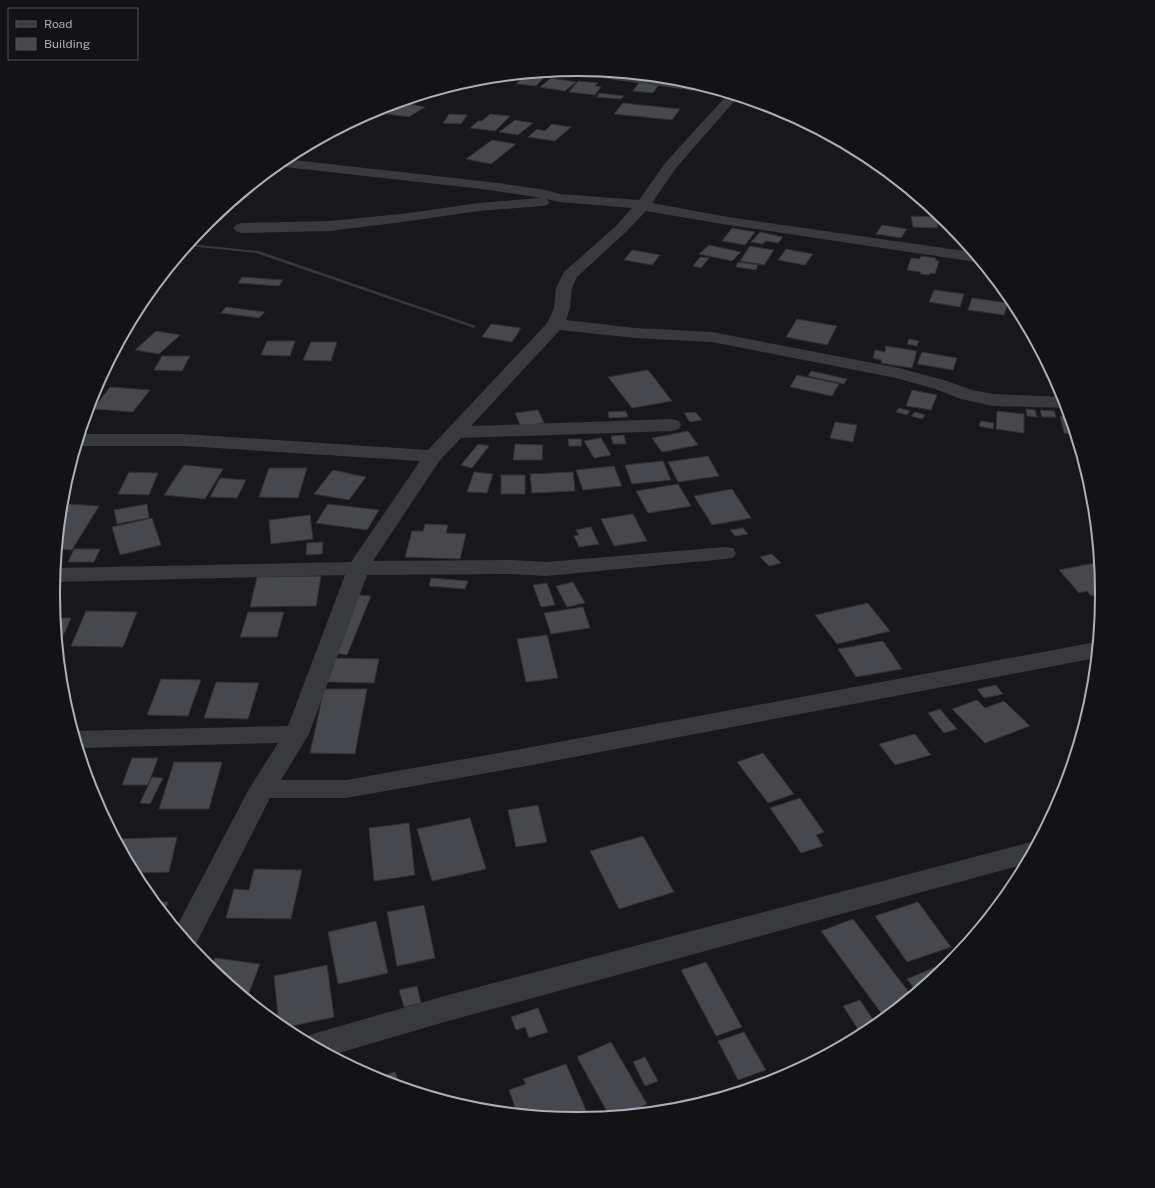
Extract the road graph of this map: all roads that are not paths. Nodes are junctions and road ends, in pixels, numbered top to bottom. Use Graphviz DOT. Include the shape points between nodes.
graph roads {
  1 [pos="730,100"];
  2 [pos="290,164"];
  3 [pos="559,198"];
  4 [pos="643,205"];
  5 [pos="241,228"];
  6 [pos="969,256"];
  7 [pos="556,324"];
  8 [pos="1059,403"];
  9 [pos="672,425"];
  10 [pos="456,432"];
  11 [pos="84,440"];
  12 [pos="433,456"];
  13 [pos="725,553"];
  14 [pos="358,568"];
  15 [pos="61,575"];
  16 [pos="1092,651"];
  17 [pos="297,734"];
  18 [pos="81,739"];
  19 [pos="262,789"];
  20 [pos="1026,853"];
  21 [pos="187,934"];
  22 [pos="323,1044"];
  1 -- 4 [label="street" via="670,165"];
  2 -- 3 [label="street" via="490,186"];
  3 -- 4 [label="street"];
  3 -- 5 [label="street" via="330,226"];
  4 -- 6 [label="street" via="728,221"];
  4 -- 7 [label="street" via="621,229 570,275 564,288 562,308"];
  7 -- 8 [label="street" via="635,333 712,337 899,373 967,395 993,400"];
  7 -- 10 [label="street"];
  9 -- 10 [label="street"];
  10 -- 12 [label="street"];
  11 -- 12 [label="street" via="184,440"];
  12 -- 14 [label="street"];
  13 -- 14 [label="street" via="546,569"];
  14 -- 15 [label="street"];
  14 -- 17 [label="street"];
  16 -- 19 [label="street" via="346,789"];
  17 -- 18 [label="street"];
  17 -- 19 [label="street"];
  19 -- 21 [label="street"];
  20 -- 22 [label="street" via="448,1008"];
}
